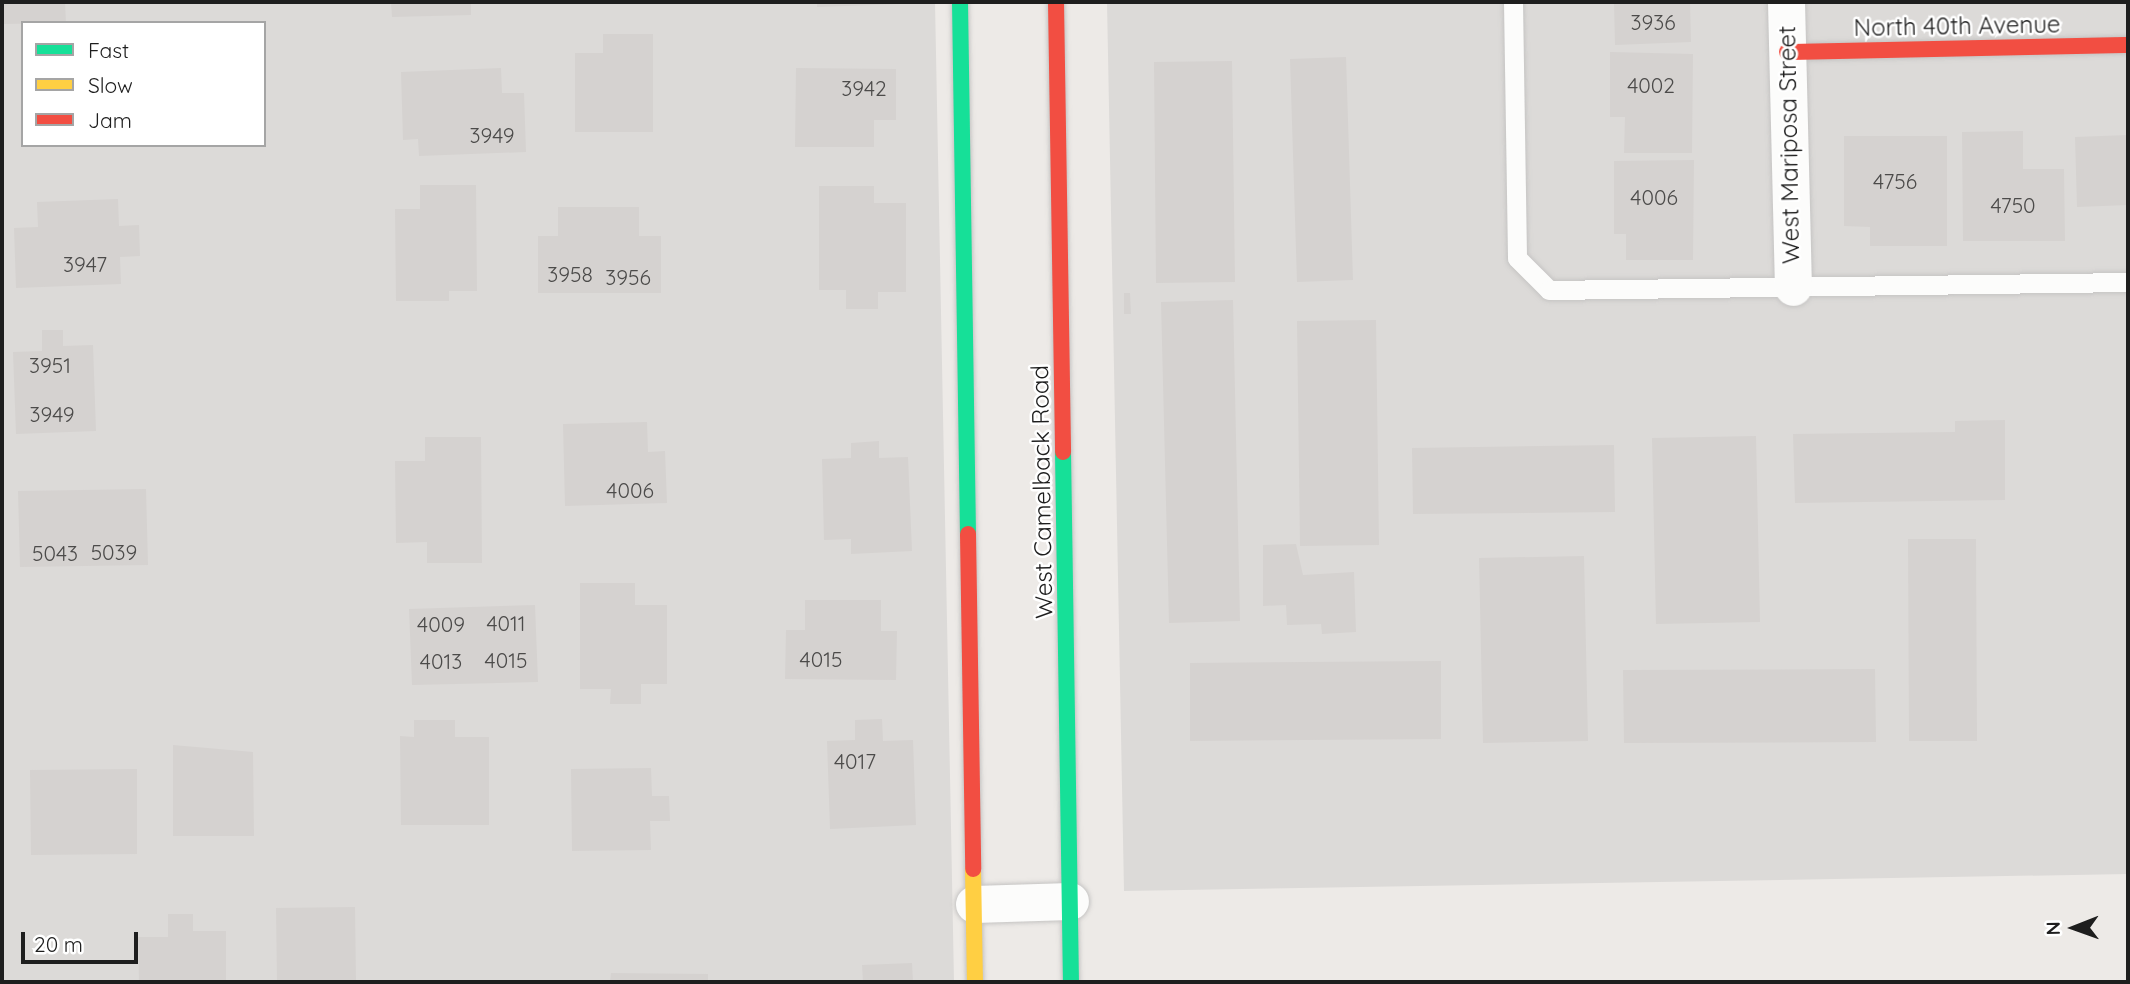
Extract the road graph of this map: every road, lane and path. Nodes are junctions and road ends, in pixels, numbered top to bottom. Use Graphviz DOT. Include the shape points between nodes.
graph roads {
  1 [pos="960,2"];
  2 [pos="1056,2"];
  3 [pos="1513,2"];
  4 [pos="1786,2"];
  5 [pos="2128,46"];
  6 [pos="1787,52"];
  7 [pos="2128,282"];
  8 [pos="1793,287"];
  9 [pos="1070,901"];
  10 [pos="974,904"];
  11 [pos="975,982"];
  12 [pos="1071,982"];
  1 -- 10 [label="street"];
  2 -- 9 [label="street, West Camelback Road"];
  3 -- 8 [label="lane" via="1517,258 1549,290"];
  4 -- 6 [label="street, West Mariposa Street"];
  5 -- 6 [label="street, North 40th Avenue"];
  6 -- 8 [label="street, West Mariposa Street"];
  7 -- 8 [label="lane"];
  9 -- 10 [label="street"];
  9 -- 12 [label="street, West Camelback Road"];
  10 -- 11 [label="street"];
}
